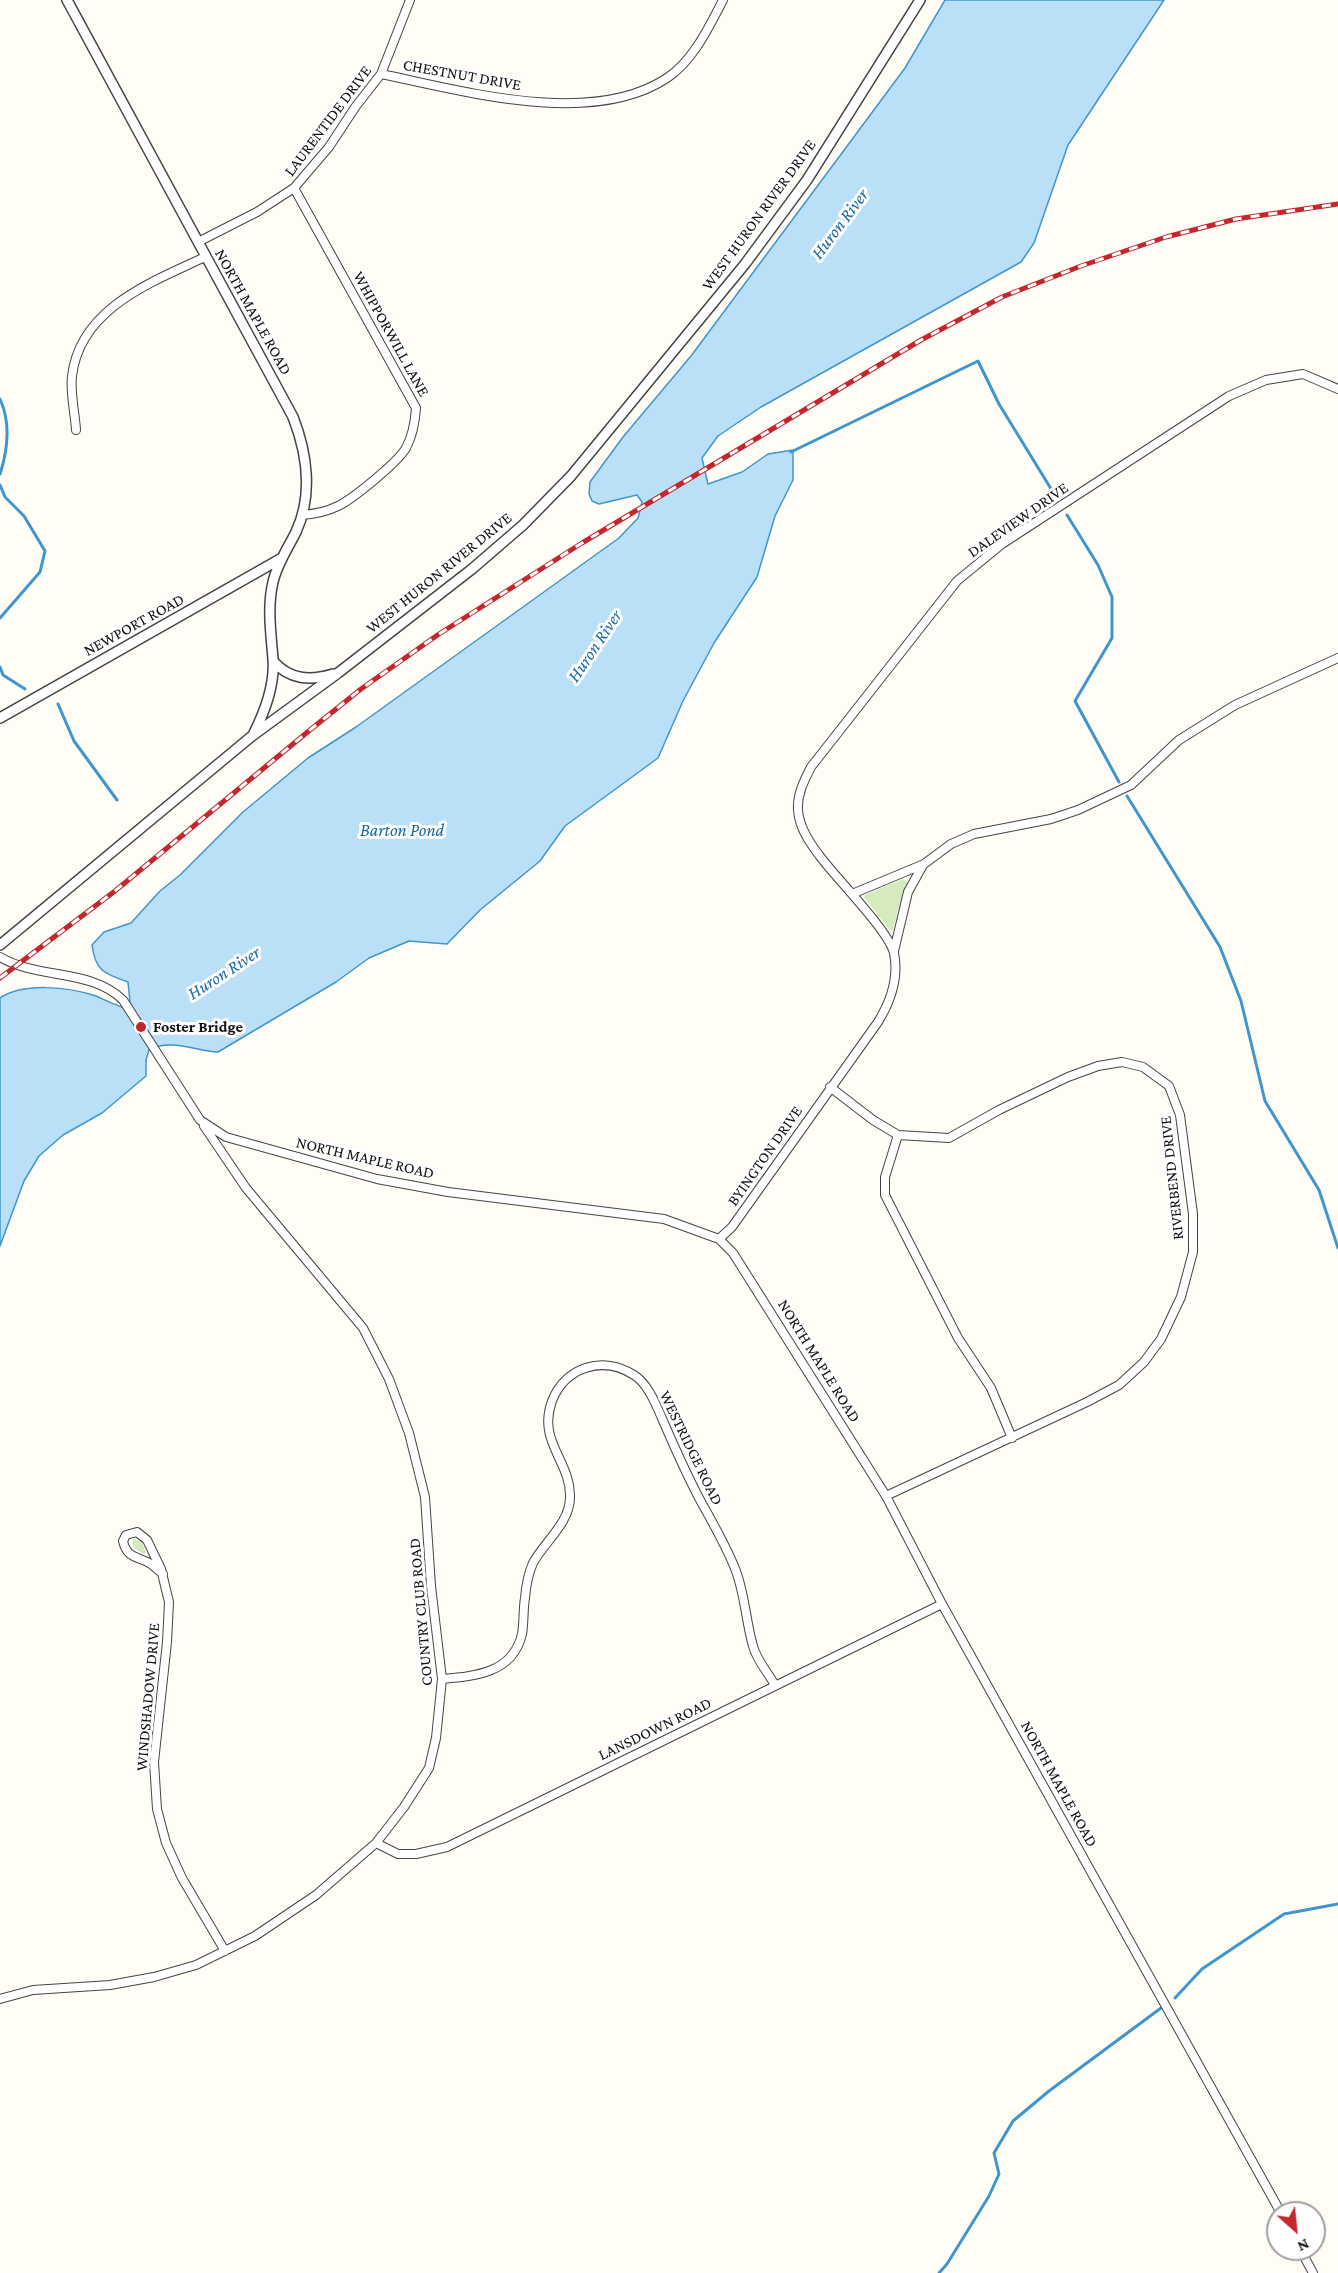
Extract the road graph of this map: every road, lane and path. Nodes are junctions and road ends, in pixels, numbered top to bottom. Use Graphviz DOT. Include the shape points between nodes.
graph roads {
  1 [pos="67,0"];
  2 [pos="410,0"];
  3 [pos="723,0"];
  4 [pos="920,0"];
  5 [pos="381,74"];
  6 [pos="294,188"];
  7 [pos="198,242"];
  8 [pos="205,256"];
  9 [pos="1338,389"];
  10 [pos="76,430"];
  11 [pos="302,515"];
  12 [pos="282,558"];
  13 [pos="1338,658"];
  14 [pos="273,661"];
  15 [pos="338,673"];
  16 [pos="0,718"];
  17 [pos="252,736"];
  18 [pos="924,864"];
  19 [pos="852,894"];
  20 [pos="0,945"];
  21 [pos="894,951"];
  22 [pos="0,957"];
  23 [pos="830,1087"];
  24 [pos="200,1120"];
  25 [pos="898,1135"];
  26 [pos="719,1239"];
  27 [pos="1012,1438"];
  28 [pos="886,1496"];
  29 [pos="163,1574"];
  30 [pos="942,1604"];
  31 [pos="442,1679"];
  32 [pos="775,1685"];
  33 [pos="376,1843"];
  34 [pos="225,1951"];
  35 [pos="0,1999"];
  36 [pos="1274,2201"];
  1 -- 7 [label="street, NORTH MAPLE ROAD"];
  2 -- 5 [label="street, LAURENTIDE DRIVE"];
  3 -- 5 [label="street, CHESTNUT DRIVE" via="690,54 667,78 645,89 586,103 495,97"];
  4 -- 15 [label="street, WEST HURON RIVER DRIVE" via="807,180 745,264 571,476 472,569"];
  5 -- 6 [label="street, LAURENTIDE DRIVE"];
  6 -- 7 [label="street, LAURENTIDE DRIVE"];
  6 -- 11 [label="street, WHIPPORWILL LANE" via="416,408 415,428 405,451 387,469 340,506"];
  7 -- 8 [label="street, NORTH MAPLE ROAD"];
  8 -- 10 [label="street" via="119,301 84,336 72,377"];
  8 -- 11 [label="street, NORTH MAPLE ROAD" via="303,441 306,464"];
  9 -- 19 [label="street, DALEVIEW DRIVE" via="1303,374 1266,380 1229,396 1002,544 957,581 811,767 800,789 798,811 806,838"];
  11 -- 12 [label="street, NORTH MAPLE ROAD"];
  12 -- 14 [label="street, NORTH MAPLE ROAD" via="273,582"];
  12 -- 16 [label="street, NEWPORT ROAD"];
  13 -- 18 [label="street" via="1235,705 1179,740 1131,785 1051,819 974,834 951,844"];
  14 -- 15 [label="street" via="293,676 316,679"];
  14 -- 17 [label="street, NORTH MAPLE ROAD" via="266,708"];
  15 -- 17 [label="street, WEST HURON RIVER DRIVE"];
  17 -- 20 [label="street, WEST HURON RIVER DRIVE"];
  18 -- 19 [label="street"];
  18 -- 21 [label="street, BYINGTON DRIVE" via="908,892"];
  19 -- 21 [label="street, DALEVIEW DRIVE"];
  21 -- 23 [label="street, BYINGTON DRIVE" via="895,983 888,1005"];
  22 -- 24 [label="street, NORTH MAPLE ROAD" via="33,970 114,990"];
  23 -- 25 [label="street, RIVERBEND DRIVE"];
  23 -- 26 [label="street, BYINGTON DRIVE" via="732,1227"];
  24 -- 26 [label="street, NORTH MAPLE ROAD" via="226,1137 377,1179 664,1220"];
  24 -- 31 [label="street, COUNTRY CLUB ROAD" via="246,1188 363,1328 389,1379 410,1433 425,1497"];
  25 -- 27 [label="street" via="885,1177 885,1195 958,1338 991,1388"];
  25 -- 27 [label="street, RIVERBEND DRIVE" via="949,1138 1068,1077 1122,1062 1143,1067 1168,1086 1180,1115 1193,1214 1193,1252 1181,1297 1161,1339 1119,1385"];
  26 -- 28 [label="street, NORTH MAPLE ROAD" via="738,1261"];
  27 -- 28 [label="street, RIVERBEND DRIVE"];
  28 -- 30 [label="street, NORTH MAPLE ROAD"];
  29 -- 29 [label="street, WINDSHADOW DRIVE" via="126,1552 126,1535 142,1534"];
  29 -- 34 [label="street, WINDSHADOW DRIVE" via="169,1602 154,1762 157,1809 174,1861"];
  30 -- 32 [label="street, LANSDOWN ROAD"];
  30 -- 36 [label="street, NORTH MAPLE ROAD"];
  31 -- 32 [label="street, WESTRIDGE ROAD" via="489,1672 507,1662 517,1650 533,1563 567,1514 571,1496 548,1432 548,1416 553,1399 568,1376 586,1366 600,1365 636,1376 654,1399 685,1470 727,1548 737,1574 753,1649"];
  31 -- 33 [label="street, COUNTRY CLUB ROAD" via="429,1768"];
  32 -- 33 [label="street, LANSDOWN ROAD" via="447,1847 399,1854"];
  33 -- 34 [label="street, COUNTRY CLUB ROAD" via="316,1895"];
  34 -- 35 [label="street, COUNTRY CLUB ROAD" via="196,1965 154,1977 110,1985 33,1990"];
}
